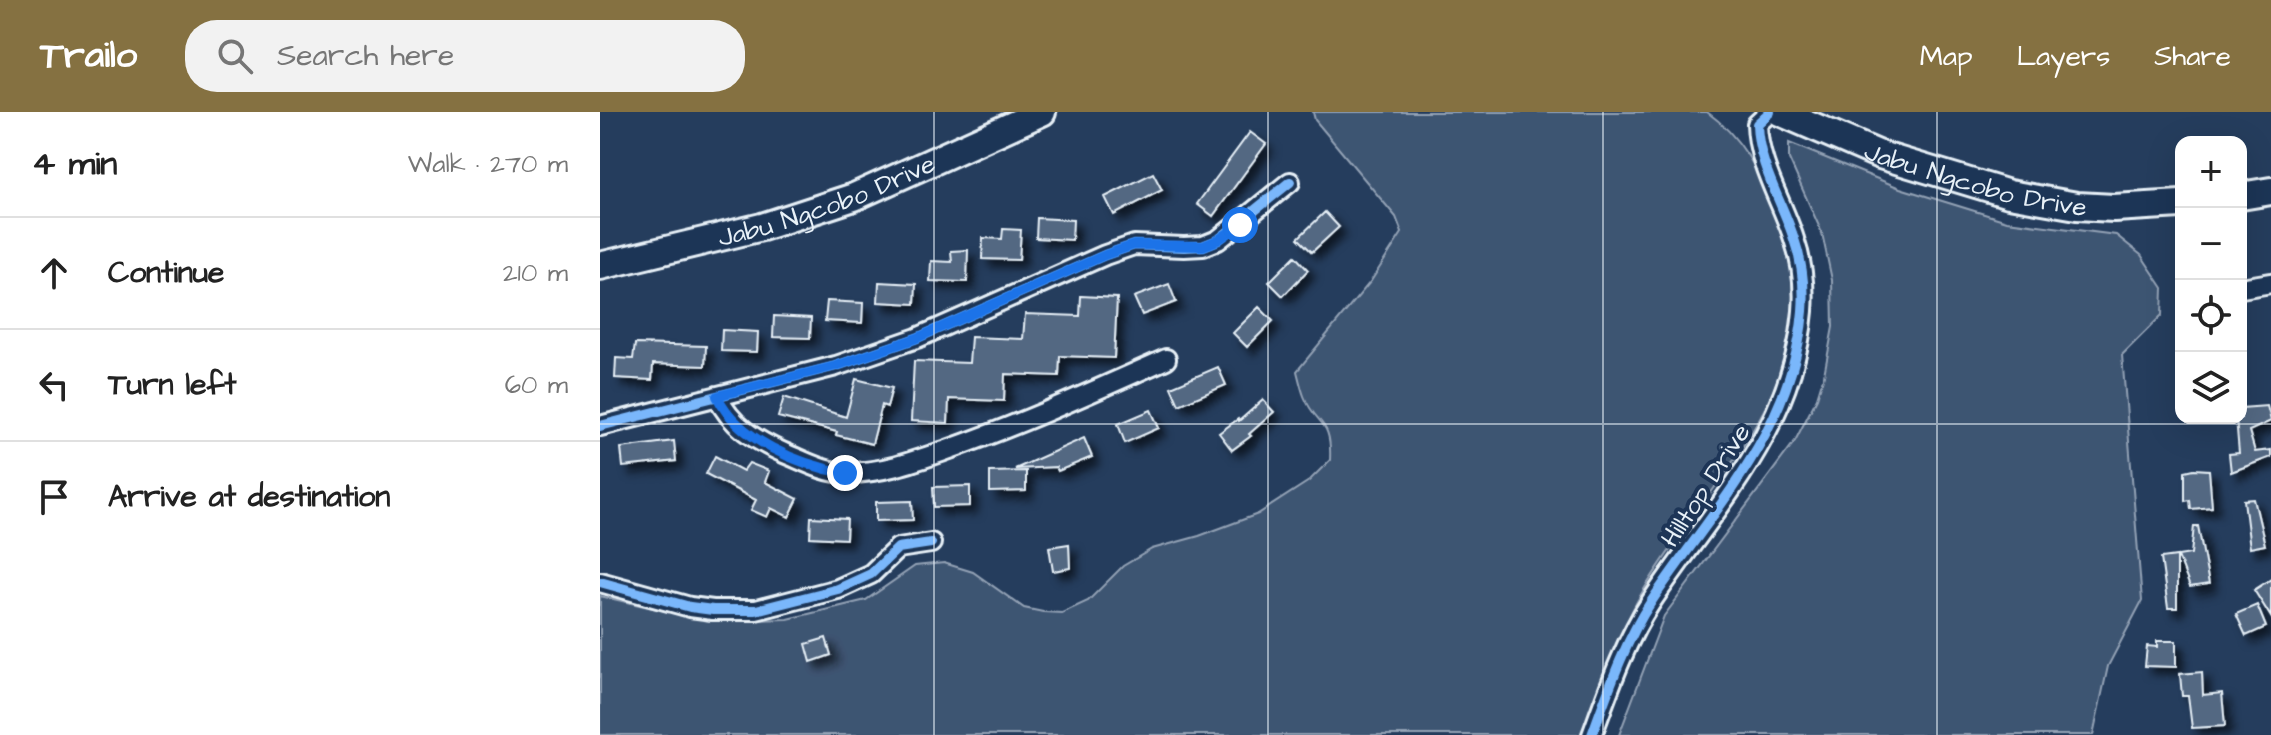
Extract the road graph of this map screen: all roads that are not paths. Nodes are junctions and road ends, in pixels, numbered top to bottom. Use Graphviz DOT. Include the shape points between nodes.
graph roads {
  1 [pos="1042,112"];
  2 [pos="1770,112"];
  3 [pos="1780,112"];
  4 [pos="1290,182"];
  5 [pos="2271,191"];
  6 [pos="2247,195"];
  7 [pos="2175,204"];
  8 [pos="600,266"];
  9 [pos="2271,283"];
  10 [pos="2247,287"];
  11 [pos="1166,359"];
  12 [pos="717,396"];
  13 [pos="600,426"];
  14 [pos="931,543"];
  15 [pos="600,582"];
  16 [pos="1592,735"];
  1 -- 8 [label="main road, Jabu Ngcobo Drive" via="854,197 762,227"];
  2 -- 16 [label="street, Hilltop Drive" via="1757,124 1757,137 1795,240 1803,279 1796,352 1764,439 1741,479 1649,604"];
  3 -- 7 [label="main road, Jabu Ngcobo Drive" via="1880,155 2009,194 2077,206"];
  4 -- 12 [label="street" via="1218,240 1203,246 1134,245 917,338 836,366"];
  5 -- 6 [label="main road"];
  9 -- 10 [label="street"];
  11 -- 12 [label="street" via="1026,421 902,465 866,472 826,470 763,443 728,416"];
  12 -- 13 [label="street"];
  14 -- 15 [label="street" via="898,548 871,574 847,586 756,610 690,607"];
}
